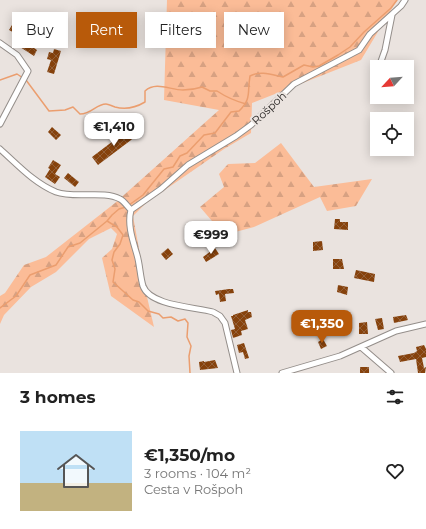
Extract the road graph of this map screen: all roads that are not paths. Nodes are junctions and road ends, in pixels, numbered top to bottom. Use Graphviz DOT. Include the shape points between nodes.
graph roads {
  1 [pos="405,0"];
  2 [pos="392,14"];
  3 [pos="0,43"];
  4 [pos="381,60"];
  5 [pos="0,124"];
  6 [pos="0,149"];
  7 [pos="128,207"];
  8 [pos="426,324"];
  9 [pos="361,347"];
  10 [pos="237,373"];
  11 [pos="282,373"];
  12 [pos="391,373"];
  1 -- 2 [label="street, Rošpoh"];
  2 -- 4 [label="street"];
  2 -- 7 [label="street, Rošpoh" via="370,34 359,50 294,84 251,125 188,165 161,189"];
  3 -- 5 [label="street" via="17,55 28,71"];
  6 -- 7 [label="street" via="31,177 53,191 77,196 110,196 119,198"];
  7 -- 10 [label="street" via="130,229 144,287 151,296 162,302 213,312 220,316 225,323"];
  8 -- 9 [label="street" via="396,331"];
  9 -- 11 [label="street"];
  9 -- 12 [label="street"];
}
